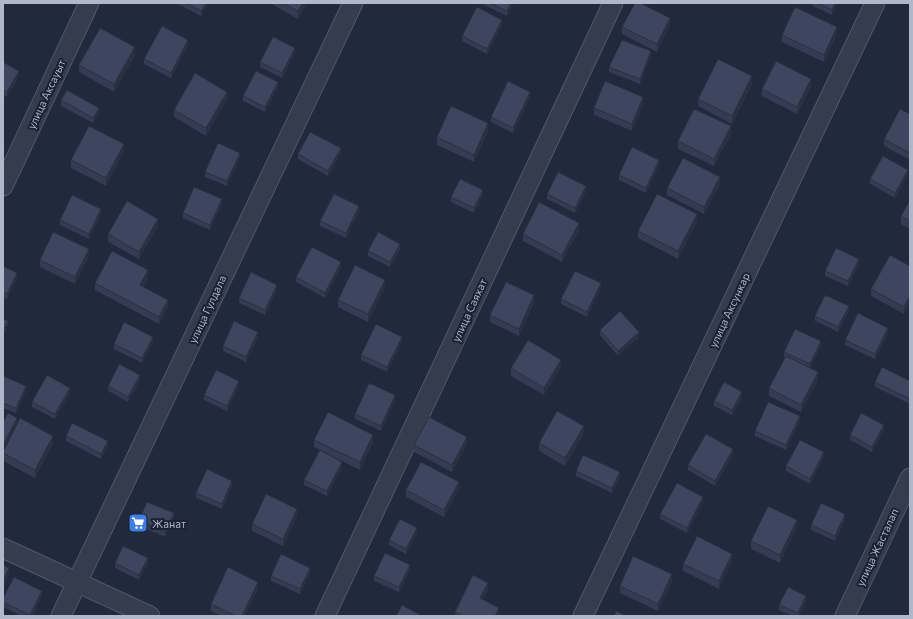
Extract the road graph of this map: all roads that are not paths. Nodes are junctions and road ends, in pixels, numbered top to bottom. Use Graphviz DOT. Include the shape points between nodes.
graph roads {
  1 [pos="90,3"];
  2 [pos="353,3"];
  3 [pos="613,3"];
  4 [pos="875,3"];
  5 [pos="3,186"];
  6 [pos="910,478"];
  7 [pos="3,548"];
  8 [pos="77,582"];
  9 [pos="61,616"];
  10 [pos="150,616"];
  11 [pos="325,616"];
  12 [pos="583,616"];
  13 [pos="845,616"];
  1 -- 5 [label="street, улица Аксауыт"];
  2 -- 8 [label="street, улица Гулдала"];
  3 -- 11 [label="street, улица Саяхат"];
  4 -- 12 [label="street, улица Аксункар"];
  6 -- 13 [label="street, улица Жасталап"];
  7 -- 8 [label="street"];
  8 -- 9 [label="street, улица Гулдала"];
  8 -- 10 [label="street"];
}
